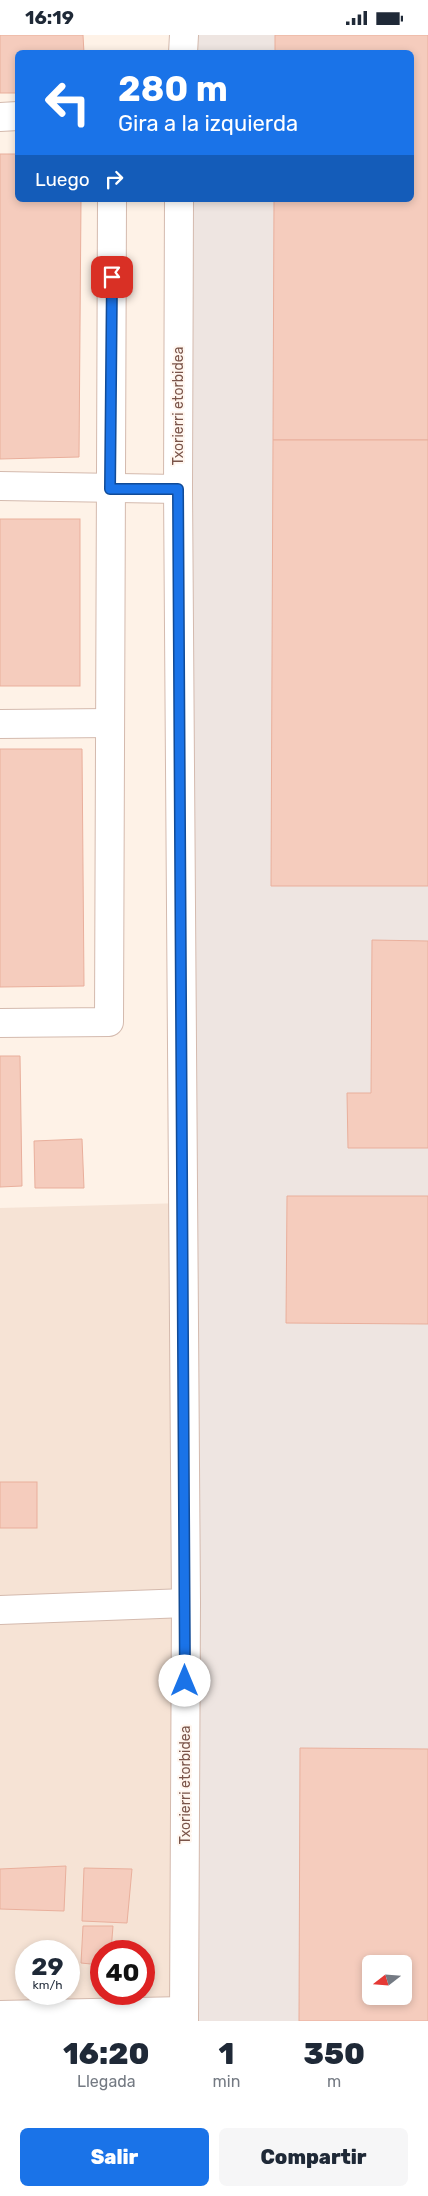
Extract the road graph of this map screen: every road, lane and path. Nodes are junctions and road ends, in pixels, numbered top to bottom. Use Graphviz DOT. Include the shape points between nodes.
graph roads {
  1 [pos="184,35"];
  2 [pos="183,50"];
  3 [pos="15,116"];
  4 [pos="0,117"];
  5 [pos="112,202"];
  6 [pos="179,202"];
  7 [pos="0,486"];
  8 [pos="110,489"];
  9 [pos="178,489"];
  10 [pos="110,723"];
  11 [pos="0,724"];
  12 [pos="0,1023"];
  13 [pos="186,1603"];
  14 [pos="0,1610"];
  15 [pos="184,2016"];
  16 [pos="4,2017"];
  1 -- 2 [label="street"];
  3 -- 4 [label="street"];
  5 -- 8 [label="street"];
  6 -- 9 [label="street, Txorierri etorbidea"];
  7 -- 8 [label="street"];
  8 -- 9 [label="street"];
  8 -- 10 [label="street"];
  9 -- 13 [label="street, Txorierri etorbidea"];
  10 -- 11 [label="street"];
  10 -- 12 [label="street" via="109,1022"];
  13 -- 14 [label="street"];
  13 -- 15 [label="street, Txorierri etorbidea"];
  15 -- 16 [label="street"];
}
